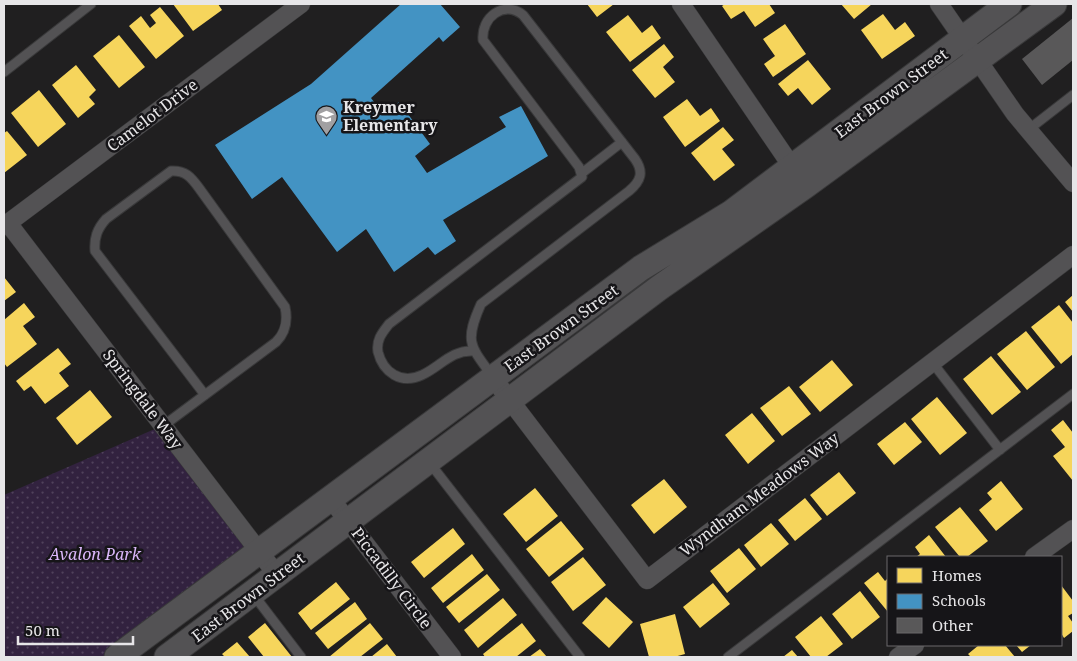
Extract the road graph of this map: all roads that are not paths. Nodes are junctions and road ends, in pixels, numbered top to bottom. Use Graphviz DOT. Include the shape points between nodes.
graph roads {
  1 [pos="92,4"];
  2 [pos="301,4"];
  3 [pos="681,4"];
  4 [pos="939,4"];
  5 [pos="1009,4"];
  6 [pos="1054,4"];
  7 [pos="963,38"];
  8 [pos="978,60"];
  9 [pos="4,72"];
  10 [pos="1073,95"];
  11 [pos="1028,130"];
  12 [pos="622,142"];
  13 [pos="582,173"];
  14 [pos="798,176"];
  15 [pos="1073,183"];
  16 [pos="6,224"];
  17 [pos="1073,255"];
  18 [pos="473,351"];
  19 [pos="932,362"];
  20 [pos="493,378"];
  21 [pos="1073,394"];
  22 [pos="205,395"];
  23 [pos="510,400"];
  24 [pos="163,426"];
  25 [pos="1000,450"];
  26 [pos="429,461"];
  27 [pos="331,499"];
  28 [pos="349,522"];
  29 [pos="1073,528"];
  30 [pos="260,553"];
  31 [pos="1035,556"];
  32 [pos="277,575"];
  33 [pos="253,593"];
  34 [pos="914,646"];
  35 [pos="117,657"];
  36 [pos="166,657"];
  37 [pos="301,657"];
  38 [pos="452,657"];
  39 [pos="580,657"];
  40 [pos="728,657"];
  41 [pos="898,657"];
  1 -- 9 [label="lane"];
  2 -- 16 [label="street, Camelot Drive"];
  3 -- 14 [label="street"];
  4 -- 7 [label="street"];
  5 -- 7 [label="main road, East Brown Street"];
  6 -- 8 [label="main road, East Brown Street"];
  7 -- 8 [label="street"];
  7 -- 14 [label="main road, East Brown Street"];
  8 -- 11 [label="street"];
  8 -- 14 [label="main road, East Brown Street"];
  10 -- 11 [label="lane"];
  11 -- 15 [label="street"];
  12 -- 13 [label="lane"];
  12 -- 13 [label="lane" via="516,7 506,5 495,11 482,31 483,40"];
  12 -- 18 [label="lane" via="641,167 637,185 486,298 473,322"];
  13 -- 18 [label="lane" via="580,181 389,324 380,335 377,347 383,366 390,374 410,379 421,376 453,355"];
  14 -- 20 [label="main road, East Brown Street" via="641,268"];
  14 -- 23 [label="main road, East Brown Street"];
  16 -- 24 [label="street, Springdale Way"];
  17 -- 19 [label="street, Wyndham Meadows Way"];
  18 -- 20 [label="lane"];
  19 -- 23 [label="street, Wyndham Meadows Way" via="647,580"];
  19 -- 25 [label="lane"];
  20 -- 23 [label="street, Wyndham Meadows Way"];
  20 -- 27 [label="main road, East Brown Street"];
  21 -- 25 [label="lane"];
  22 -- 22 [label="lane" via="276,342 286,329 287,315 285,307 199,188 187,175 171,171 106,219 96,235 95,251"];
  22 -- 24 [label="lane"];
  23 -- 26 [label="main road, East Brown Street"];
  24 -- 30 [label="street, Springdale Way"];
  25 -- 40 [label="lane"];
  26 -- 28 [label="main road, East Brown Street"];
  26 -- 39 [label="lane"];
  27 -- 28 [label="street, Piccadilly Circle"];
  27 -- 30 [label="main road, East Brown Street"];
  28 -- 32 [label="main road, East Brown Street"];
  28 -- 38 [label="street, Piccadilly Circle"];
  29 -- 31 [label="street"];
  30 -- 32 [label="street, Springdale Way"];
  30 -- 35 [label="main road, East Brown Street"];
  32 -- 33 [label="main road, East Brown Street"];
  33 -- 36 [label="main road, East Brown Street"];
  33 -- 37 [label="lane"];
  34 -- 41 [label="street"];
}
